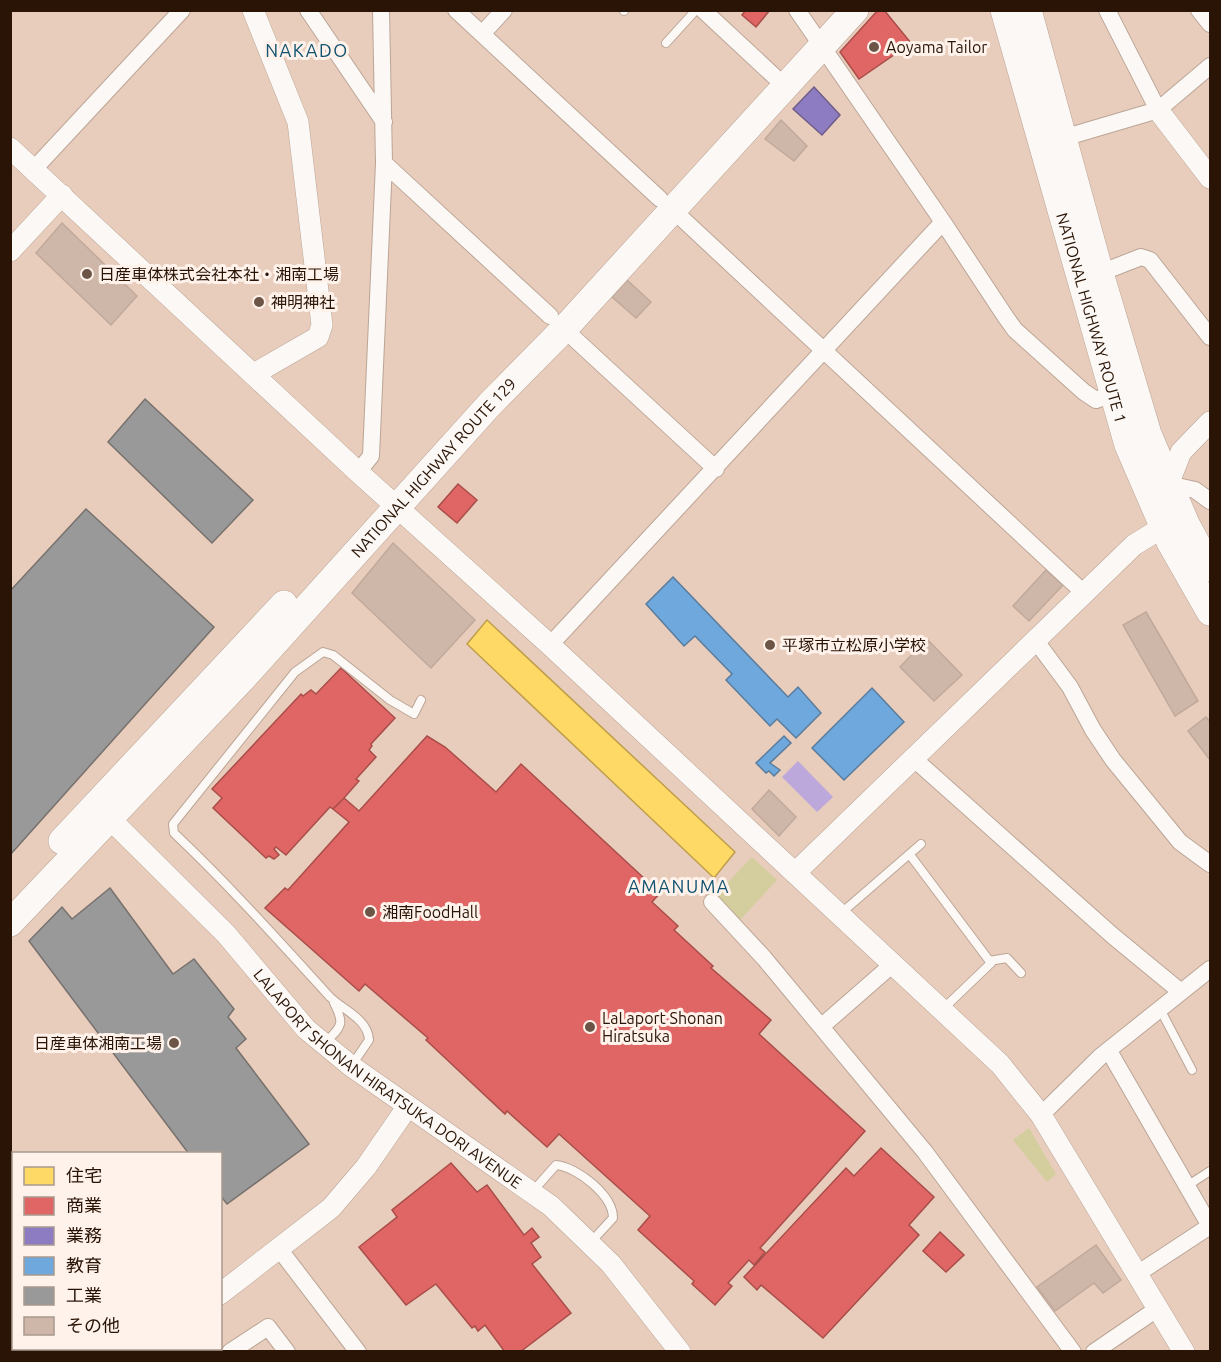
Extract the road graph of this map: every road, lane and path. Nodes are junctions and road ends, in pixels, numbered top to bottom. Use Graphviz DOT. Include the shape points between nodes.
graph roads {
  1 [pos="182,10"];
  2 [pos="253,10"];
  3 [pos="308,10"];
  4 [pos="381,10"];
  5 [pos="456,10"];
  6 [pos="504,10"];
  7 [pos="696,10"];
  8 [pos="703,10"];
  9 [pos="797,10"];
  10 [pos="836,10"];
  11 [pos="855,10"];
  12 [pos="1004,10"];
  13 [pos="1028,10"];
  14 [pos="1107,10"];
  15 [pos="1199,10"];
  16 [pos="1210,24"];
  17 [pos="482,34"];
  18 [pos="817,41"];
  19 [pos="666,43"];
  20 [pos="1210,66"];
  21 [pos="775,77"];
  22 [pos="1158,110"];
  23 [pos="384,122"];
  24 [pos="1063,138"];
  25 [pos="10,148"];
  26 [pos="384,163"];
  27 [pos="34,170"];
  28 [pos="1210,178"];
  29 [pos="62,195"];
  30 [pos="667,205"];
  31 [pos="944,222"];
  32 [pos="10,251"];
  33 [pos="1100,273"];
  34 [pos="557,322"];
  35 [pos="1210,337"];
  36 [pos="825,352"];
  37 [pos="254,374"];
  38 [pos="1112,394"];
  39 [pos="1210,422"];
  40 [pos="716,469"];
  41 [pos="358,472"];
  42 [pos="1158,473"];
  43 [pos="1210,501"];
  44 [pos="390,502"];
  45 [pos="1163,525"];
  46 [pos="1210,568"];
  47 [pos="1085,594"];
  48 [pos="1210,612"];
  49 [pos="1035,640"];
  50 [pos="550,645"];
  51 [pos="421,700"];
  52 [pos="913,758"];
  53 [pos="102,812"];
  54 [pos="921,844"];
  55 [pos="910,855"];
  56 [pos="1210,864"];
  57 [pos="795,873"];
  58 [pos="10,897"];
  59 [pos="712,902"];
  60 [pos="839,915"];
  61 [pos="10,923"];
  62 [pos="989,961"];
  63 [pos="893,964"];
  64 [pos="1021,973"];
  65 [pos="1209,974"];
  66 [pos="1181,992"];
  67 [pos="333,999"];
  68 [pos="1160,1009"];
  69 [pos="942,1010"];
  70 [pos="822,1026"];
  71 [pos="324,1045"];
  72 [pos="1109,1050"];
  73 [pos="351,1066"];
  74 [pos="1192,1070"];
  75 [pos="408,1106"];
  76 [pos="1041,1115"];
  77 [pos="1210,1171"];
  78 [pos="1187,1186"];
  79 [pos="533,1192"];
  80 [pos="591,1242"];
  81 [pos="280,1250"];
  82 [pos="1137,1274"];
  83 [pos="222,1293"];
  84 [pos="1157,1309"];
  85 [pos="230,1352"];
  86 [pos="287,1352"];
  87 [pos="358,1352"];
  88 [pos="680,1352"];
  89 [pos="1073,1352"];
  90 [pos="1094,1352"];
  91 [pos="1184,1352"];
  1 -- 27 [label="street"];
  2 -- 37 [label="street" via="298,122 322,325 318,337"];
  3 -- 23 [label="street"];
  4 -- 23 [label="street"];
  5 -- 17 [label="street"];
  6 -- 17 [label="street"];
  7 -- 19 [label="lane"];
  8 -- 21 [label="street"];
  9 -- 18 [label="street"];
  10 -- 18 [label="highway, NATIONAL HIGHWAY ROUTE 129"];
  11 -- 18 [label="highway, NATIONAL HIGHWAY ROUTE 129"];
  12 -- 38 [label="highway, NATIONAL HIGHWAY ROUTE 1"];
  13 -- 24 [label="highway, NATIONAL HIGHWAY ROUTE 1"];
  14 -- 22 [label="street"];
  15 -- 16 [label="street"];
  17 -- 30 [label="street"];
  18 -- 21 [label="highway, NATIONAL HIGHWAY ROUTE 129"];
  18 -- 30 [label="highway, NATIONAL HIGHWAY ROUTE 129"];
  18 -- 31 [label="street"];
  20 -- 22 [label="street"];
  21 -- 30 [label="highway, NATIONAL HIGHWAY ROUTE 129"];
  22 -- 24 [label="street"];
  22 -- 28 [label="street"];
  23 -- 26 [label="street"];
  24 -- 33 [label="highway, NATIONAL HIGHWAY ROUTE 1"];
  25 -- 27 [label="street"];
  26 -- 34 [label="street"];
  26 -- 41 [label="street" via="371,456"];
  27 -- 29 [label="street"];
  29 -- 32 [label="street"];
  29 -- 37 [label="street"];
  30 -- 34 [label="highway, NATIONAL HIGHWAY ROUTE 129"];
  30 -- 36 [label="street"];
  31 -- 36 [label="street"];
  31 -- 38 [label="street" via="1015,330 1084,393 1096,399"];
  33 -- 35 [label="street" via="1141,257 1150,260"];
  33 -- 42 [label="highway, NATIONAL HIGHWAY ROUTE 1"];
  34 -- 40 [label="street"];
  34 -- 44 [label="highway, NATIONAL HIGHWAY ROUTE 129"];
  36 -- 40 [label="street"];
  36 -- 47 [label="street"];
  37 -- 41 [label="street"];
  38 -- 42 [label="highway, NATIONAL HIGHWAY ROUTE 1"];
  39 -- 42 [label="street"];
  40 -- 50 [label="street"];
  41 -- 44 [label="street"];
  42 -- 43 [label="street" via="1196,490"];
  42 -- 45 [label="highway, NATIONAL HIGHWAY ROUTE 1"];
  44 -- 50 [label="street"];
  44 -- 53 [label="highway, NATIONAL HIGHWAY ROUTE 129" via="243,678"];
  45 -- 46 [label="highway, NATIONAL HIGHWAY ROUTE 1"];
  45 -- 47 [label="street"];
  45 -- 48 [label="highway, NATIONAL HIGHWAY ROUTE 1"];
  47 -- 49 [label="street"];
  49 -- 52 [label="street"];
  49 -- 56 [label="street" via="1070,687 1113,760 1180,842"];
  50 -- 57 [label="street"];
  51 -- 67 [label="lane" via="414,714 333,655 316,655 295,672 173,824 174,833"];
  52 -- 57 [label="street"];
  52 -- 66 [label="street"];
  53 -- 58 [label="highway, NATIONAL HIGHWAY ROUTE 129"];
  53 -- 61 [label="highway, NATIONAL HIGHWAY ROUTE 129"];
  53 -- 71 [label="street, LALAPORT SHONAN HIRATSUKA DORI AVENUE" via="226,934 287,1008"];
  54 -- 55 [label="lane"];
  55 -- 60 [label="lane"];
  55 -- 62 [label="lane"];
  57 -- 60 [label="street"];
  59 -- 70 [label="street"];
  60 -- 63 [label="street"];
  62 -- 64 [label="lane" via="1007,958"];
  62 -- 69 [label="lane"];
  63 -- 69 [label="street"];
  63 -- 70 [label="street"];
  65 -- 66 [label="street"];
  66 -- 68 [label="street"];
  67 -- 71 [label="lane" via="342,1020"];
  67 -- 73 [label="lane" via="369,1033 369,1040"];
  68 -- 72 [label="street"];
  68 -- 74 [label="lane"];
  69 -- 76 [label="street" via="1000,1064"];
  70 -- 89 [label="street" via="925,1152"];
  71 -- 73 [label="street, LALAPORT SHONAN HIRATSUKA DORI AVENUE"];
  72 -- 76 [label="street"];
  72 -- 78 [label="street"];
  73 -- 75 [label="street, LALAPORT SHONAN HIRATSUKA DORI AVENUE"];
  75 -- 79 [label="street, LALAPORT SHONAN HIRATSUKA DORI AVENUE"];
  75 -- 81 [label="street" via="366,1167 331,1208"];
  76 -- 82 [label="street"];
  77 -- 78 [label="lane"];
  78 -- 82 [label="street" via="1210,1226"];
  79 -- 80 [label="street, LALAPORT SHONAN HIRATSUKA DORI AVENUE"];
  79 -- 80 [label="lane" via="556,1165 577,1173 606,1198 613,1210 613,1218"];
  80 -- 88 [label="street, LALAPORT SHONAN HIRATSUKA DORI AVENUE"];
  81 -- 83 [label="street"];
  81 -- 87 [label="street"];
  82 -- 84 [label="street"];
  84 -- 90 [label="street"];
  84 -- 91 [label="street"];
  85 -- 86 [label="street" via="268,1327"];
}
